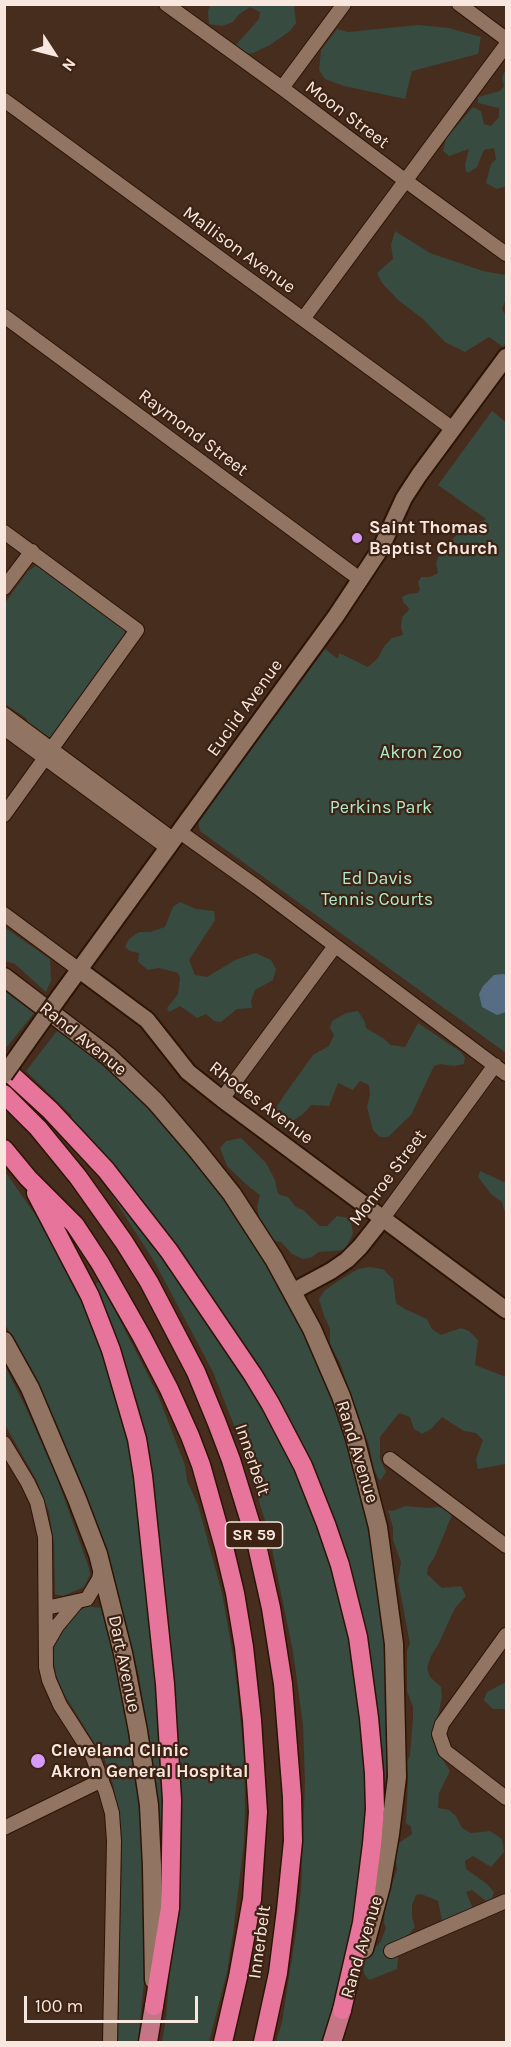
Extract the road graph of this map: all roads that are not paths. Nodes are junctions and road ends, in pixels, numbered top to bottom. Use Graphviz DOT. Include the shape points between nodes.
graph roads {
  1 [pos="166,4"];
  2 [pos="344,4"];
  3 [pos="459,4"];
  4 [pos="507,39"];
  5 [pos="507,45"];
  6 [pos="282,88"];
  7 [pos="4,100"];
  8 [pos="406,182"];
  9 [pos="507,254"];
  10 [pos="4,316"];
  11 [pos="303,319"];
  12 [pos="507,357"];
  13 [pos="453,429"];
  14 [pos="4,532"];
  15 [pos="32,551"];
  16 [pos="361,579"];
  17 [pos="4,588"];
  18 [pos="4,714"];
  19 [pos="4,728"];
  20 [pos="48,753"];
  21 [pos="4,814"];
  22 [pos="174,840"];
  23 [pos="4,914"];
  24 [pos="335,946"];
  25 [pos="78,969"];
  26 [pos="4,977"];
  27 [pos="495,1065"];
  28 [pos="4,1068"];
  29 [pos="507,1074"];
  30 [pos="4,1075"];
  31 [pos="4,1094"];
  32 [pos="222,1099"];
  33 [pos="4,1149"];
  34 [pos="28,1178"];
  35 [pos="383,1218"];
  36 [pos="292,1292"];
  37 [pos="507,1310"];
  38 [pos="4,1341"];
  39 [pos="4,1443"];
  40 [pos="390,1459"];
  41 [pos="507,1546"];
  42 [pos="101,1568"];
  43 [pos="82,1600"];
  44 [pos="46,1608"];
  45 [pos="113,1613"];
  46 [pos="507,1635"];
  47 [pos="45,1647"];
  48 [pos="102,1780"];
  49 [pos="507,1798"];
  50 [pos="4,1828"];
  51 [pos="507,1901"];
  52 [pos="390,1951"];
  53 [pos="154,2006"];
  54 [pos="342,2010"];
  55 [pos="110,2043"];
  56 [pos="148,2043"];
  57 [pos="223,2043"];
  58 [pos="263,2043"];
  59 [pos="332,2043"];
  1 -- 6 [label="street, Moon Street"];
  2 -- 6 [label="street"];
  3 -- 4 [label="street"];
  5 -- 8 [label="street"];
  6 -- 8 [label="street, Moon Street"];
  7 -- 11 [label="street, Mallison Avenue"];
  8 -- 9 [label="street, Moon Street"];
  8 -- 11 [label="street"];
  10 -- 16 [label="street, Raymond Street"];
  11 -- 13 [label="street, Mallison Avenue"];
  12 -- 13 [label="street, Euclid Avenue"];
  13 -- 16 [label="street, Euclid Avenue" via="404,498 381,548"];
  14 -- 15 [label="street"];
  15 -- 17 [label="street"];
  15 -- 20 [label="street" via="137,630"];
  16 -- 22 [label="street, Euclid Avenue"];
  18 -- 20 [label="street"];
  19 -- 20 [label="street"];
  20 -- 21 [label="street"];
  20 -- 22 [label="street"];
  22 -- 24 [label="street"];
  22 -- 25 [label="street, Euclid Avenue"];
  23 -- 25 [label="street, Rhodes Avenue"];
  24 -- 27 [label="street"];
  24 -- 32 [label="street"];
  25 -- 30 [label="street, Euclid Avenue, bridge"];
  25 -- 32 [label="street, Rhodes Avenue" via="147,1020 188,1072"];
  26 -- 36 [label="main road, Rand Avenue" via="109,1057 161,1108 232,1194"];
  27 -- 29 [label="street"];
  27 -- 35 [label="street, Monroe Street"];
  28 -- 54 [label="highway" via="106,1170 169,1251 270,1403 303,1466 326,1524 358,1637 375,1800 362,1923"];
  31 -- 58 [label="highway, Innerbelt / SR 59" via="38,1128 78,1178 149,1282 196,1372 234,1470 256,1541 282,1675 293,1841 278,1973"];
  32 -- 35 [label="street, Rhodes Avenue"];
  33 -- 34 [label="highway, Innerbelt / SR 59"];
  34 -- 53 [label="highway" via="90,1296 111,1350 137,1439 143,1476 165,1673 172,1800 170,1908"];
  34 -- 57 [label="highway, Innerbelt / SR 59" via="75,1225 169,1389 201,1465 235,1593 252,1720 258,1812 252,1899"];
  35 -- 36 [label="street, Monroe Street" via="347,1260"];
  35 -- 37 [label="street, Rhodes Avenue"];
  36 -- 54 [label="main road, Rand Avenue" via="329,1367 358,1448 378,1527 394,1644 397,1778 390,1834 371,1925"];
  38 -- 42 [label="main road, Dart Avenue" via="34,1398"];
  39 -- 44 [label="street" via="28,1483 40,1513 46,1554"];
  40 -- 41 [label="street"];
  42 -- 43 [label="street" via="99,1579"];
  42 -- 45 [label="main road, Dart Avenue"];
  43 -- 44 [label="street"];
  43 -- 45 [label="street" via="102,1604"];
  43 -- 47 [label="street" via="57,1626"];
  44 -- 47 [label="street"];
  45 -- 53 [label="main road, Dart Avenue" via="138,1731 148,1805"];
  46 -- 49 [label="street" via="442,1724 439,1734 445,1751"];
  47 -- 48 [label="street" via="54,1693 88,1747"];
  48 -- 50 [label="street"];
  48 -- 55 [label="street" via="112,1813 114,1841"];
  51 -- 52 [label="street"];
  53 -- 56 [label="main road, Dart Avenue"];
  54 -- 59 [label="main road, Rand Avenue"];
}
